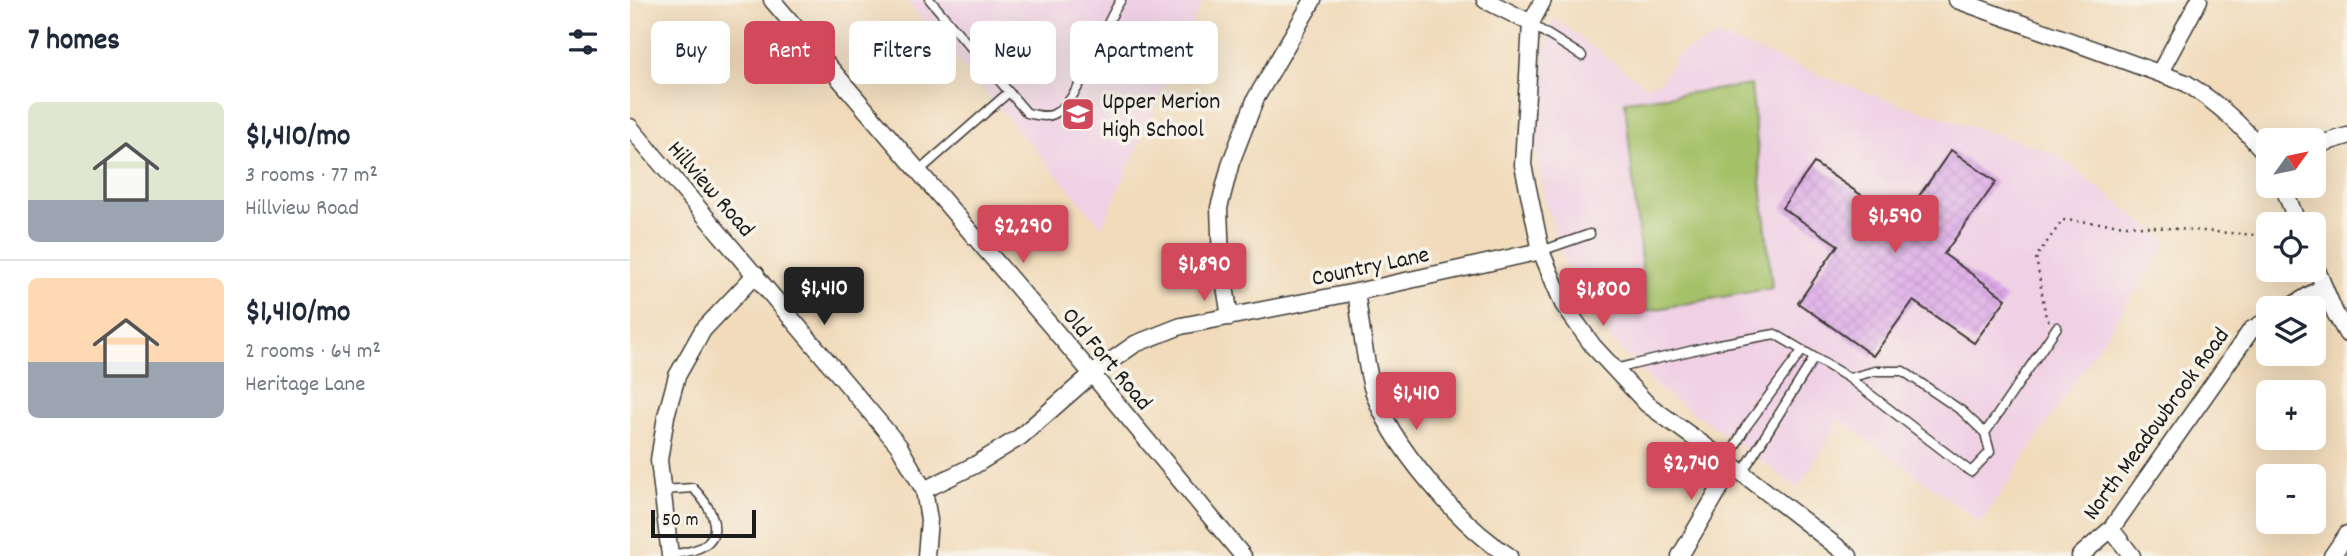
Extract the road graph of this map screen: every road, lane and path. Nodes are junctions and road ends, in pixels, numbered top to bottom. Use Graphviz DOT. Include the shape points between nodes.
graph roads {
  1 [pos="772,0"];
  2 [pos="930,0"];
  3 [pos="1121,0"];
  4 [pos="1313,0"];
  5 [pos="1485,0"];
  6 [pos="1543,0"];
  7 [pos="1957,0"];
  8 [pos="2006,0"];
  9 [pos="2199,0"];
  10 [pos="2000,17"];
  11 [pos="1531,23"];
  12 [pos="1582,56"];
  13 [pos="2160,72"];
  14 [pos="1009,92"];
  15 [pos="630,127"];
  16 [pos="2347,136"];
  17 [pos="2256,142"];
  18 [pos="2326,142"];
  19 [pos="919,171"];
  20 [pos="1590,234"];
  21 [pos="2256,235"];
  22 [pos="1541,251"];
  23 [pos="755,274"];
  24 [pos="2321,282"];
  25 [pos="2323,287"];
  26 [pos="1356,292"];
  27 [pos="2308,296"];
  28 [pos="1230,317"];
  29 [pos="2057,327"];
  30 [pos="2256,327"];
  31 [pos="2347,334"];
  32 [pos="1802,351"];
  33 [pos="1814,358"];
  34 [pos="1615,369"];
  35 [pos="1092,374"];
  36 [pos="1849,378"];
  37 [pos="1985,433"];
  38 [pos="1734,467"];
  39 [pos="663,490"];
  40 [pos="924,490"];
  41 [pos="2111,529"];
  42 [pos="2347,534"];
  43 [pos="670,555"];
  44 [pos="926,556"];
  45 [pos="1243,556"];
  46 [pos="1509,556"];
  47 [pos="1680,556"];
  48 [pos="1849,556"];
  49 [pos="2080,556"];
  50 [pos="2132,556"];
  51 [pos="2332,556"];
  1 -- 19 [label="street, Old Fort Road"];
  2 -- 14 [label="lane"];
  3 -- 14 [label="lane" via="1065,105 1053,114 1027,113"];
  4 -- 28 [label="street" via="1256,99 1231,162 1219,208"];
  5 -- 11 [label="street"];
  6 -- 11 [label="street"];
  7 -- 10 [label="street"];
  8 -- 10 [label="street"];
  9 -- 13 [label="street"];
  10 -- 13 [label="street"];
  11 -- 12 [label="lane"];
  11 -- 22 [label="street" via="1523,165"];
  13 -- 17 [label="street" via="2211,99"];
  14 -- 19 [label="lane"];
  15 -- 23 [label="street, Hillview Road"];
  16 -- 18 [label="street"];
  19 -- 35 [label="street, Old Fort Road"];
  20 -- 22 [label="lane"];
  21 -- 29 [label="path" via="2063,220 2036,257 2046,318"];
  22 -- 26 [label="street, Country Lane"];
  22 -- 34 [label="street" via="1563,304"];
  23 -- 39 [label="street" via="703,330 677,376 659,460"];
  23 -- 40 [label="street, Hillview Road" via="899,446"];
  24 -- 25 [label="street"];
  25 -- 27 [label="street"];
  25 -- 31 [label="street"];
  26 -- 28 [label="street, Country Lane"];
  26 -- 46 [label="street" via="1373,387 1390,427 1463,518"];
  28 -- 35 [label="street, Country Lane" via="1181,326 1135,344"];
  29 -- 37 [label="lane"];
  30 -- 41 [label="street, North Meadowbrook Road"];
  32 -- 33 [label="lane"];
  32 -- 34 [label="lane" via="1775,334"];
  32 -- 38 [label="lane" via="1745,428"];
  33 -- 36 [label="lane"];
  33 -- 38 [label="lane"];
  34 -- 38 [label="street" via="1647,404"];
  35 -- 40 [label="street, Country Lane" via="1020,437"];
  35 -- 45 [label="street, Old Fort Road"];
  36 -- 37 [label="lane" via="1875,371 1903,371 1962,411"];
  36 -- 37 [label="lane" via="1971,472 1990,452"];
  38 -- 47 [label="street"];
  38 -- 48 [label="street"];
  39 -- 43 [label="street"];
  39 -- 43 [label="lane" via="693,488 710,509 714,526 706,545"];
  40 -- 44 [label="street, Hillview Road" via="929,520"];
  41 -- 49 [label="street, North Meadowbrook Road"];
  41 -- 50 [label="street"];
  42 -- 51 [label="street"];
}
